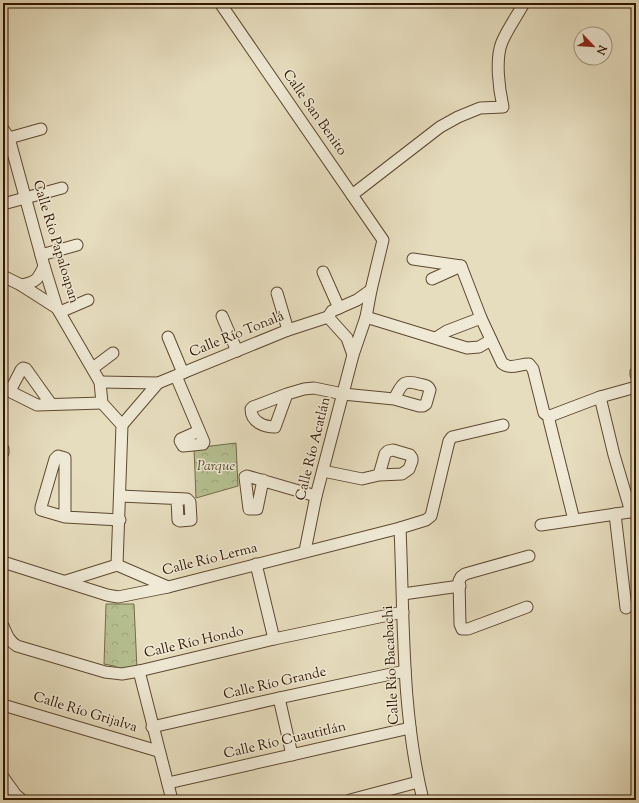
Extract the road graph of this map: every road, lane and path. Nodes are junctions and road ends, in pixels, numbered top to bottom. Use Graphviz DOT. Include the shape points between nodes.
graph roads {
  1 [pos="220,3"];
  2 [pos="524,3"];
  3 [pos="41,129"];
  4 [pos="6,134"];
  5 [pos="62,188"];
  6 [pos="352,195"];
  7 [pos="25,198"];
  8 [pos="3,204"];
  9 [pos="383,240"];
  10 [pos="77,245"];
  11 [pos="41,255"];
  12 [pos="413,259"];
  13 [pos="44,266"];
  14 [pos="461,266"];
  15 [pos="323,272"];
  16 [pos="4,278"];
  17 [pos="432,279"];
  18 [pos="21,285"];
  19 [pos="371,290"];
  20 [pos="277,293"];
  21 [pos="88,300"];
  22 [pos="357,300"];
  23 [pos="339,308"];
  24 [pos="59,310"];
  25 [pos="367,312"];
  26 [pos="222,316"];
  27 [pos="328,317"];
  28 [pos="481,318"];
  29 [pos="288,330"];
  30 [pos="360,336"];
  31 [pos="168,337"];
  32 [pos="347,338"];
  33 [pos="436,338"];
  34 [pos="491,340"];
  35 [pos="237,351"];
  36 [pos="113,354"];
  37 [pos="353,355"];
  38 [pos="93,368"];
  39 [pos="179,374"];
  40 [pos="100,382"];
  41 [pos="158,383"];
  42 [pos="636,387"];
  43 [pos="287,394"];
  44 [pos="343,394"];
  45 [pos="600,398"];
  46 [pos="394,399"];
  47 [pos="102,403"];
  48 [pos="51,404"];
  49 [pos="550,417"];
  50 [pos="122,425"];
  51 [pos="503,426"];
  52 [pos="199,431"];
  53 [pos="3,449"];
  54 [pos="3,453"];
  55 [pos="323,472"];
  56 [pos="379,475"];
  57 [pos="263,480"];
  58 [pos="120,496"];
  59 [pos="316,496"];
  60 [pos="178,499"];
  61 [pos="633,511"];
  62 [pos="615,514"];
  63 [pos="65,517"];
  64 [pos="120,520"];
  65 [pos="574,520"];
  66 [pos="541,525"];
  67 [pos="400,528"];
  68 [pos="306,551"];
  69 [pos="529,556"];
  70 [pos="3,562"];
  71 [pos="256,564"];
  72 [pos="117,565"];
  73 [pos="66,581"];
  74 [pos="460,586"];
  75 [pos="168,587"];
  76 [pos="403,594"];
  77 [pos="527,608"];
  78 [pos="626,608"];
  79 [pos="403,612"];
  80 [pos="3,626"];
  81 [pos="274,639"];
  82 [pos="139,671"];
  83 [pos="405,671"];
  84 [pos="279,698"];
  85 [pos="3,704"];
  86 [pos="152,727"];
  87 [pos="410,728"];
  88 [pos="158,751"];
  89 [pos="292,755"];
  90 [pos="3,777"];
  91 [pos="168,782"];
  92 [pos="418,782"];
  93 [pos="22,800"];
  94 [pos="172,800"];
  95 [pos="350,800"];
  96 [pos="423,800"];
  1 -- 6 [label="street, Calle San Benito"];
  2 -- 6 [label="street" via="502,42 498,58 503,107 480,108 458,117"];
  3 -- 4 [label="street"];
  4 -- 7 [label="street, Calle Río Papaloapan"];
  5 -- 7 [label="street"];
  6 -- 9 [label="street, Calle San Benito"];
  7 -- 8 [label="street"];
  7 -- 11 [label="street, Calle Río Papaloapan"];
  9 -- 19 [label="street, Calle Río Acatlán"];
  10 -- 11 [label="street"];
  11 -- 13 [label="street, Calle Río Papaloapan"];
  12 -- 14 [label="street"];
  13 -- 18 [label="street" via="36,280"];
  13 -- 24 [label="street, Calle Río Papaloapan"];
  14 -- 17 [label="street"];
  14 -- 28 [label="street"];
  15 -- 23 [label="street"];
  16 -- 18 [label="street"];
  18 -- 24 [label="street"];
  19 -- 22 [label="street"];
  19 -- 25 [label="street, Calle Río Acatlán"];
  20 -- 29 [label="street"];
  21 -- 24 [label="street"];
  22 -- 23 [label="street"];
  22 -- 25 [label="street"];
  23 -- 27 [label="street" via="332,311"];
  24 -- 38 [label="street, Calle Río Papaloapan"];
  25 -- 30 [label="street, Calle Río Acatlán"];
  25 -- 33 [label="street"];
  26 -- 35 [label="street"];
  27 -- 29 [label="street, Calle Río Tonalá"];
  27 -- 32 [label="street"];
  28 -- 33 [label="street"];
  28 -- 34 [label="street"];
  29 -- 35 [label="street, Calle Río Tonalá"];
  30 -- 32 [label="street"];
  30 -- 37 [label="street, Calle Río Acatlán"];
  31 -- 39 [label="street"];
  32 -- 37 [label="street"];
  33 -- 34 [label="street" via="467,348 479,347"];
  34 -- 49 [label="street" via="506,366 529,364 533,369 544,413"];
  35 -- 39 [label="street, Calle Río Tonalá"];
  36 -- 38 [label="street"];
  37 -- 44 [label="street, Calle Río Acatlán"];
  38 -- 40 [label="street, Calle Río Papaloapan"];
  39 -- 41 [label="street, Calle Río Tonalá"];
  39 -- 52 [label="street"];
  40 -- 41 [label="street, Calle Río Tonalá"];
  40 -- 47 [label="street, Calle Río Papaloapan"];
  41 -- 50 [label="street, Calle Río Tonalá"];
  42 -- 45 [label="street"];
  43 -- 44 [label="street" via="314,388"];
  44 -- 46 [label="street"];
  44 -- 55 [label="street, Calle Río Acatlán"];
  45 -- 49 [label="street"];
  45 -- 61 [label="street" via="614,455"];
  47 -- 48 [label="street"];
  47 -- 50 [label="street"];
  48 -- 48 [label="street" via="26,369 23,368 11,392 36,405"];
  49 -- 65 [label="street"];
  50 -- 58 [label="street"];
  51 -- 67 [label="street, Calle Río Lerma" via="452,437 447,444 431,516"];
  53 -- 54 [label="street"];
  55 -- 56 [label="street" via="362,479"];
  55 -- 59 [label="street, Calle Río Acatlán"];
  57 -- 59 [label="street"];
  58 -- 60 [label="street"];
  58 -- 64 [label="street"];
  59 -- 68 [label="street, Calle Río Acatlán"];
  60 -- 60 [label="street" via="178,518 180,521 191,520 189,500"];
  61 -- 62 [label="street"];
  62 -- 65 [label="street"];
  62 -- 78 [label="street"];
  63 -- 63 [label="street" via="41,510 56,457 65,458"];
  63 -- 64 [label="street"];
  64 -- 72 [label="street"];
  65 -- 66 [label="street"];
  67 -- 68 [label="street, Calle Río Lerma"];
  67 -- 76 [label="street, Calle Río Bacabachi"];
  68 -- 71 [label="street, Calle Río Lerma"];
  69 -- 74 [label="street" via="465,574 459,581"];
  70 -- 73 [label="street, Calle Río Lerma"];
  71 -- 75 [label="street, Calle Río Lerma"];
  71 -- 81 [label="street"];
  72 -- 73 [label="street"];
  72 -- 75 [label="street"];
  73 -- 75 [label="street, Calle Río Lerma" via="118,597"];
  74 -- 76 [label="street"];
  74 -- 77 [label="street" via="462,629"];
  76 -- 79 [label="street, Calle Río Bacabachi"];
  79 -- 81 [label="street, Calle Río Hondo"];
  79 -- 83 [label="street, Calle Río Bacabachi"];
  80 -- 82 [label="street, Calle Río Hondo" via="8,638 17,646 105,672 122,674"];
  81 -- 82 [label="street, Calle Río Hondo"];
  82 -- 86 [label="street"];
  83 -- 84 [label="street, Calle Río Grande"];
  83 -- 87 [label="street, Calle Río Bacabachi"];
  84 -- 86 [label="street, Calle Río Grande"];
  84 -- 89 [label="street"];
  85 -- 88 [label="street, Calle Río Grijalva"];
  86 -- 88 [label="street"];
  87 -- 89 [label="street, Calle Río Cuautitlán"];
  87 -- 92 [label="street, Calle Río Bacabachi"];
  88 -- 91 [label="street"];
  89 -- 91 [label="street, Calle Río Cuautitlán"];
  90 -- 93 [label="street"];
  91 -- 94 [label="street"];
  92 -- 95 [label="street"];
  92 -- 96 [label="street, Calle Río Bacabachi"];
}
